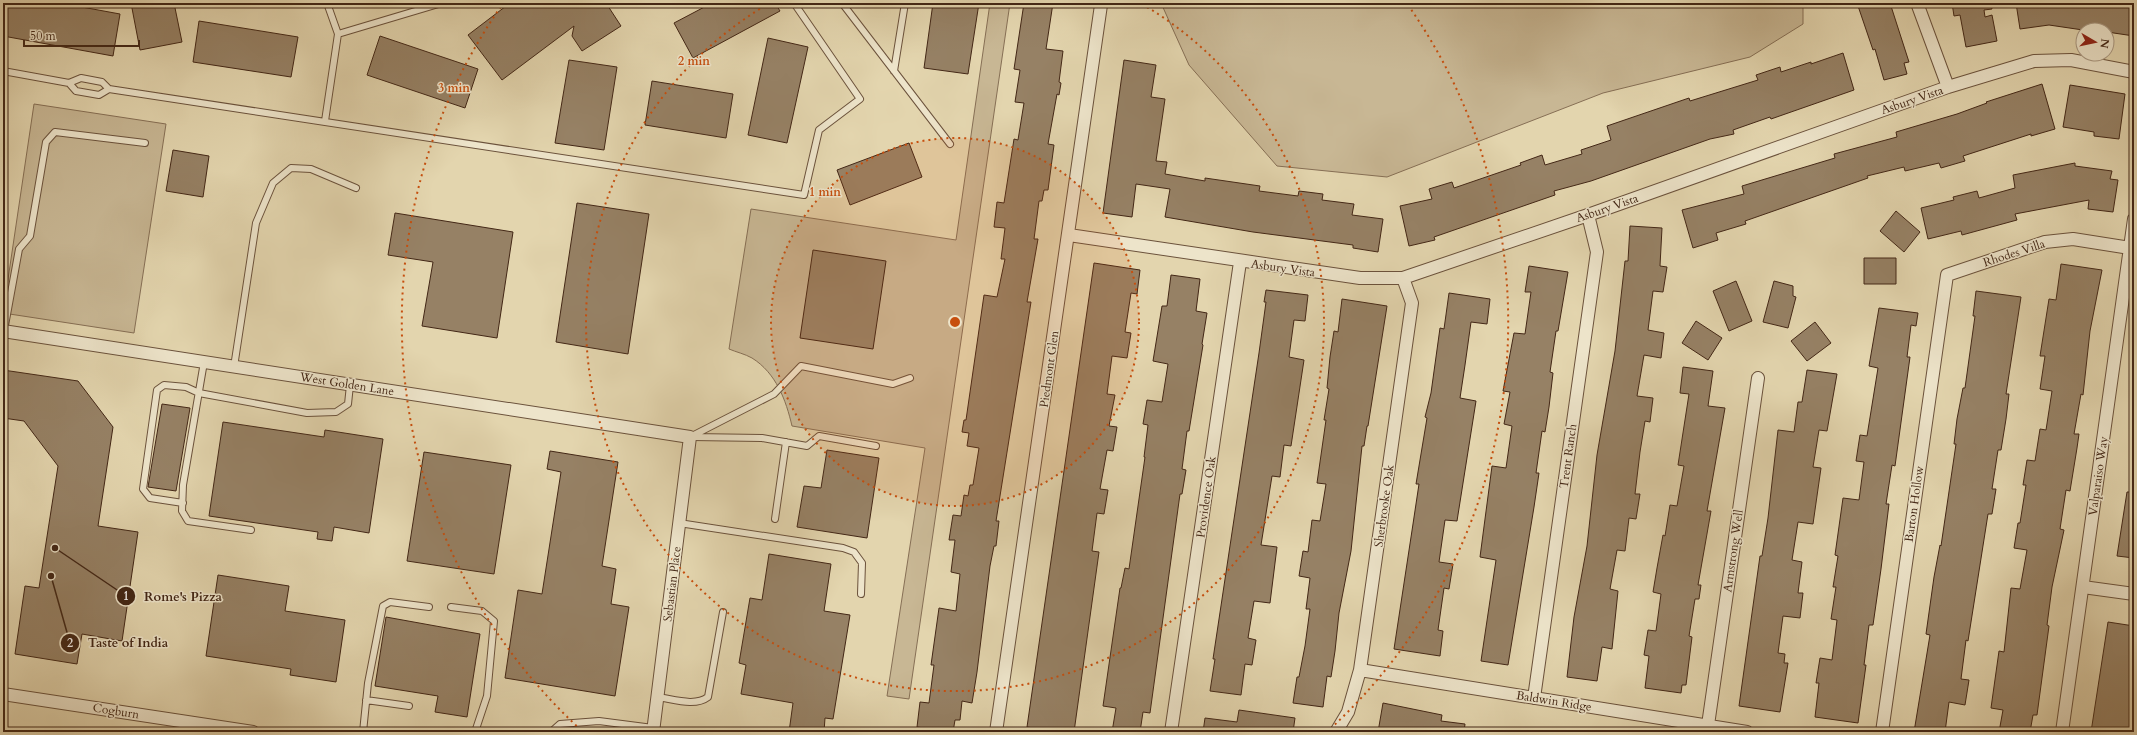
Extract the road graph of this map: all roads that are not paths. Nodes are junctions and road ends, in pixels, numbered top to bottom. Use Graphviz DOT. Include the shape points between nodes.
graph roads {
  1 [pos="327,3"];
  2 [pos="442,3"];
  3 [pos="794,3"];
  4 [pos="842,3"];
  5 [pos="905,3"];
  6 [pos="1917,3"];
  7 [pos="1101,5"];
  8 [pos="338,34"];
  9 [pos="3,71"];
  10 [pos="894,71"];
  11 [pos="2134,72"];
  12 [pos="69,83"];
  13 [pos="1948,87"];
  14 [pos="109,90"];
  15 [pos="324,121"];
  16 [pos="145,143"];
  17 [pos="950,144"];
  18 [pos="356,188"];
  19 [pos="1588,215"];
  20 [pos="2134,219"];
  21 [pos="1069,235"];
  22 [pos="2130,248"];
  23 [pos="1240,262"];
  24 [pos="1947,275"];
  25 [pos="1403,278"];
  26 [pos="3,331"];
  27 [pos="204,362"];
  28 [pos="234,367"];
  29 [pos="910,378"];
  30 [pos="1758,378"];
  31 [pos="350,385"];
  32 [pos="199,393"];
  33 [pos="690,437"];
  34 [pos="786,442"];
  35 [pos="876,446"];
  36 [pos="182,503"];
  37 [pos="775,519"];
  38 [pos="680,523"];
  39 [pos="251,530"];
  40 [pos="2082,587"];
  41 [pos="861,594"];
  42 [pos="2134,594"];
  43 [pos="429,607"];
  44 [pos="451,607"];
  45 [pos="723,612"];
  46 [pos="1360,670"];
  47 [pos="3,694"];
  48 [pos="657,697"];
  49 [pos="1534,698"];
  50 [pos="366,700"];
  51 [pos="409,706"];
  52 [pos="1708,725"];
  53 [pos="653,730"];
  54 [pos="253,732"];
  55 [pos="363,732"];
  56 [pos="475,732"];
  57 [pos="551,732"];
  58 [pos="996,732"];
  59 [pos="1171,732"];
  60 [pos="1336,732"];
  61 [pos="1747,732"];
  62 [pos="1882,732"];
  63 [pos="2062,732"];
  1 -- 8 [label="lane"];
  2 -- 8 [label="lane"];
  3 -- 15 [label="lane" via="860,99 819,130 804,195"];
  4 -- 10 [label="lane"];
  5 -- 10 [label="lane"];
  6 -- 13 [label="street"];
  7 -- 21 [label="street, Piedmont Glen"];
  8 -- 15 [label="lane"];
  9 -- 12 [label="lane"];
  10 -- 17 [label="lane"];
  11 -- 13 [label="street, Asbury Vista" via="2071,60 2051,59 2034,61"];
  12 -- 14 [label="lane" via="81,78 102,82"];
  12 -- 14 [label="lane" via="76,91 99,95"];
  13 -- 19 [label="street, Asbury Vista"];
  14 -- 15 [label="lane"];
  16 -- 26 [label="lane" via="55,132 46,142 30,236 19,249"];
  18 -- 28 [label="lane" via="311,169 292,168 273,183 256,224"];
  19 -- 25 [label="street, Asbury Vista"];
  19 -- 49 [label="street, Trent Ranch" via="1597,252"];
  20 -- 22 [label="street, Valparaiso Way"];
  21 -- 23 [label="street, Asbury Vista"];
  21 -- 58 [label="street, Piedmont Glen"];
  22 -- 24 [label="street, Rhodes Villa" via="2073,239 2045,242"];
  22 -- 40 [label="street, Valparaiso Way"];
  23 -- 25 [label="street, Asbury Vista" via="1360,278"];
  23 -- 59 [label="street, Providence Oak"];
  24 -- 62 [label="street, Barton Hollow"];
  25 -- 46 [label="street, Sherbrooke Oak" via="1412,303"];
  26 -- 27 [label="street, West Golden Lane"];
  27 -- 28 [label="street, West Golden Lane"];
  27 -- 32 [label="lane"];
  28 -- 31 [label="street, West Golden Lane"];
  29 -- 33 [label="lane" via="893,384 801,366 774,394"];
  30 -- 52 [label="street, Armstrong Well"];
  31 -- 32 [label="lane" via="348,404 336,412 307,413"];
  31 -- 33 [label="street, West Golden Lane"];
  32 -- 36 [label="lane"];
  32 -- 36 [label="lane" via="186,387 164,384 157,390 143,489 150,498"];
  33 -- 34 [label="lane" via="762,438"];
  33 -- 38 [label="street, Sebastian Place"];
  34 -- 35 [label="lane" via="808,446 819,436"];
  34 -- 37 [label="lane"];
  36 -- 39 [label="lane" via="182,511 188,520"];
  38 -- 41 [label="lane" via="843,548 854,552 862,563"];
  38 -- 48 [label="street, Sebastian Place"];
  40 -- 42 [label="street"];
  40 -- 63 [label="street, Valparaiso Way"];
  43 -- 50 [label="lane" via="390,602 383,606"];
  44 -- 56 [label="lane" via="482,611 494,621 487,696"];
  45 -- 48 [label="lane" via="708,697 693,702"];
  46 -- 49 [label="street, Baldwin Ridge"];
  46 -- 60 [label="street, Sherbrooke Oak" via="1348,712"];
  47 -- 54 [label="street, Cogburn"];
  48 -- 53 [label="street, Sebastian Place"];
  49 -- 52 [label="street, Baldwin Ridge"];
  50 -- 51 [label="lane"];
  50 -- 55 [label="lane"];
  52 -- 61 [label="street, Baldwin Ridge"];
  53 -- 57 [label="lane" via="599,721 560,724"];
}
